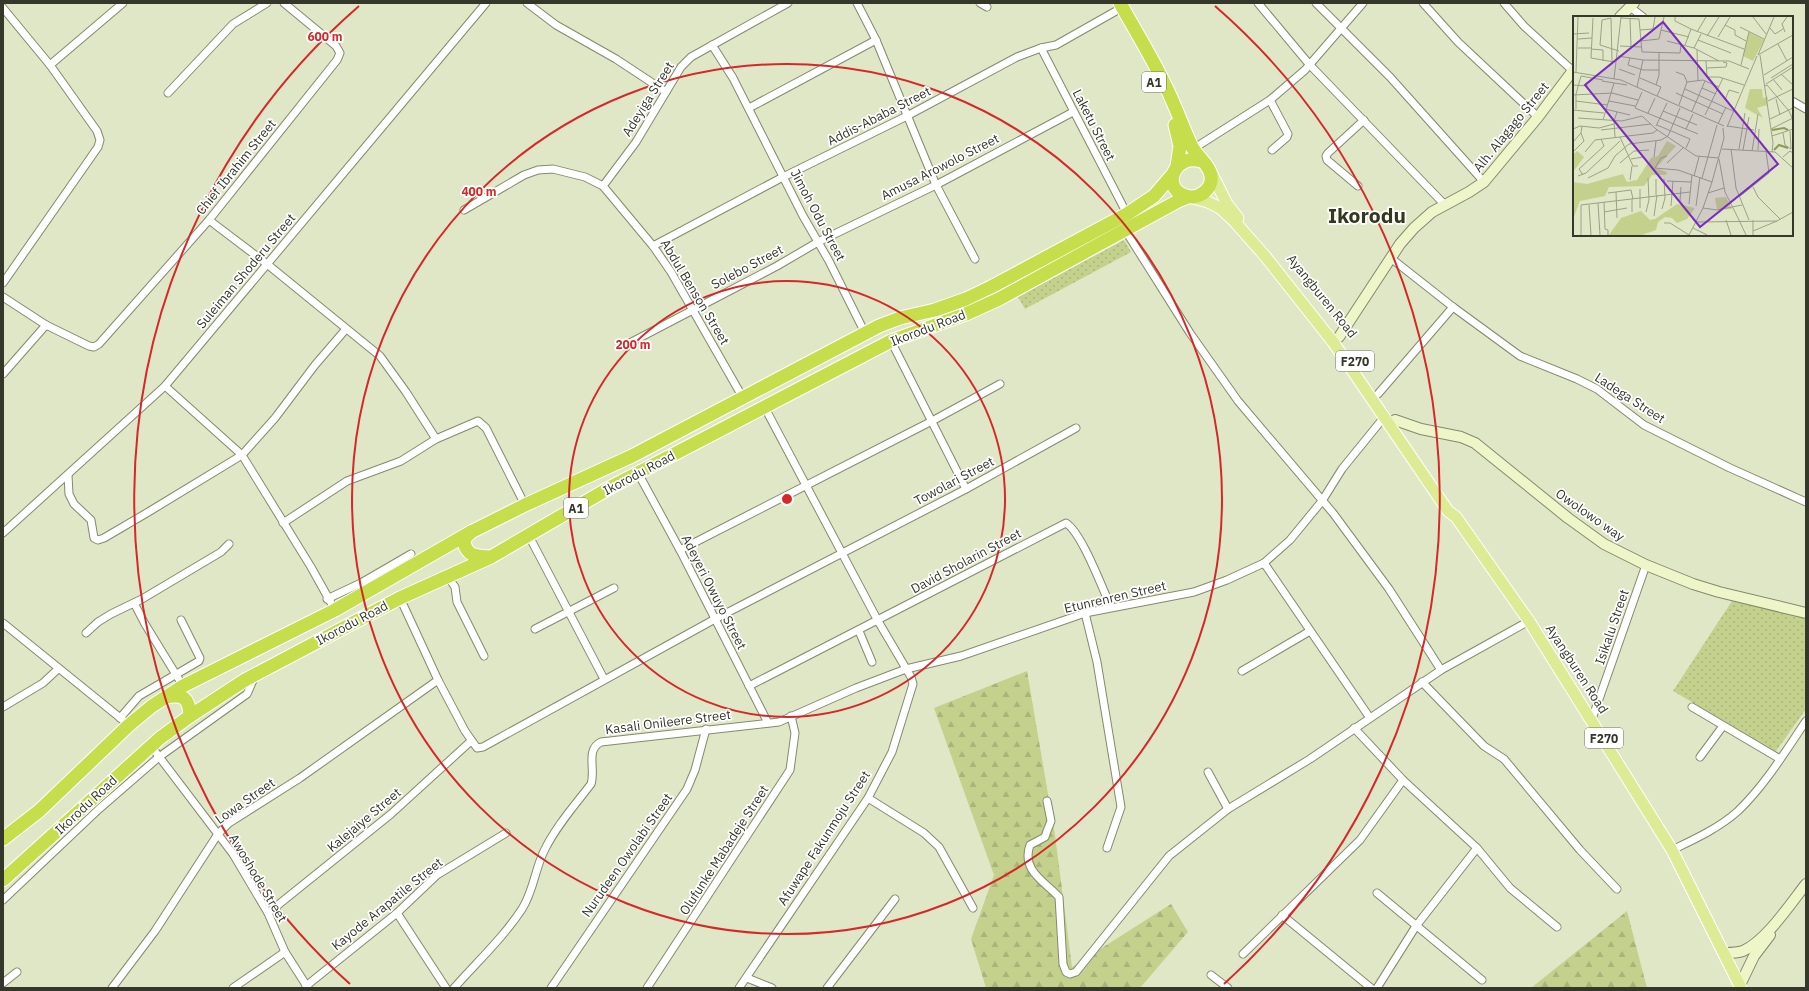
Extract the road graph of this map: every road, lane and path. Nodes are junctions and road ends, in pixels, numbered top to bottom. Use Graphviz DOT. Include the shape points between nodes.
graph roads {
  1 [pos="123,3"];
  2 [pos="267,3"];
  3 [pos="284,3"];
  4 [pos="486,3"];
  5 [pos="528,3"];
  6 [pos="788,3"];
  7 [pos="857,3"];
  8 [pos="1258,3"];
  9 [pos="1316,3"];
  10 [pos="1363,3"];
  11 [pos="1423,3"];
  12 [pos="1504,3"];
  13 [pos="1632,5"];
  14 [pos="1116,6"];
  15 [pos="3,8"];
  16 [pos="1621,16"];
  17 [pos="1642,16"];
  18 [pos="1340,28"];
  19 [pos="876,40"];
  20 [pos="712,45"];
  21 [pos="1041,48"];
  22 [pos="1309,64"];
  23 [pos="50,65"];
  24 [pos="1573,70"];
  25 [pos="666,92"];
  26 [pos="168,93"];
  27 [pos="1270,100"];
  28 [pos="1793,102"];
  29 [pos="749,108"];
  30 [pos="1806,109"];
  31 [pos="1073,112"];
  32 [pos="907,116"];
  33 [pos="1538,117"];
  34 [pos="1364,120"];
  35 [pos="1193,149"];
  36 [pos="1272,150"];
  37 [pos="1201,161"];
  38 [pos="1175,170"];
  39 [pos="1210,172"];
  40 [pos="783,177"];
  41 [pos="1484,182"];
  42 [pos="936,185"];
  43 [pos="602,186"];
  44 [pos="1358,186"];
  45 [pos="1188,197"];
  46 [pos="1444,204"];
  47 [pos="464,210"];
  48 [pos="1127,214"];
  49 [pos="1236,219"];
  50 [pos="208,220"];
  51 [pos="1125,230"];
  52 [pos="818,242"];
  53 [pos="653,246"];
  54 [pos="975,259"];
  55 [pos="1392,259"];
  56 [pos="267,264"];
  57 [pos="3,283"];
  58 [pos="3,297"];
  59 [pos="693,308"];
  60 [pos="1453,308"];
  61 [pos="46,325"];
  62 [pos="346,329"];
  63 [pos="865,334"];
  64 [pos="1339,337"];
  65 [pos="891,342"];
  66 [pos="624,346"];
  67 [pos="3,374"];
  68 [pos="1000,384"];
  69 [pos="165,386"];
  70 [pos="1378,394"];
  71 [pos="742,398"];
  72 [pos="765,408"];
  73 [pos="1384,416"];
  74 [pos="1396,420"];
  75 [pos="932,421"];
  76 [pos="1076,428"];
  77 [pos="436,439"];
  78 [pos="242,455"];
  79 [pos="638,473"];
  80 [pos="68,475"];
  81 [pos="806,486"];
  82 [pos="966,489"];
  83 [pos="1322,501"];
  84 [pos="1806,502"];
  85 [pos="525,504"];
  86 [pos="1456,517"];
  87 [pos="283,523"];
  88 [pos="471,532"];
  89 [pos="3,533"];
  90 [pos="529,536"];
  91 [pos="229,544"];
  92 [pos="680,550"];
  93 [pos="842,553"];
  94 [pos="411,554"];
  95 [pos="491,557"];
  96 [pos="1264,563"];
  97 [pos="1646,565"];
  98 [pos="448,577"];
  99 [pos="614,588"];
  100 [pos="400,598"];
  101 [pos="328,599"];
  102 [pos="134,603"];
  103 [pos="1111,607"];
  104 [pos="335,610"];
  105 [pos="569,612"];
  106 [pos="1085,613"];
  107 [pos="1806,613"];
  108 [pos="715,619"];
  109 [pos="181,620"];
  110 [pos="878,621"];
  111 [pos="1529,621"];
  112 [pos="3,623"];
  113 [pos="535,629"];
  114 [pos="859,630"];
  115 [pos="1310,631"];
  116 [pos="86,633"];
  117 [pos="484,656"];
  118 [pos="872,662"];
  119 [pos="58,669"];
  120 [pos="906,669"];
  121 [pos="1441,670"];
  122 [pos="1242,671"];
  123 [pos="176,674"];
  124 [pos="256,674"];
  125 [pos="604,679"];
  126 [pos="438,680"];
  127 [pos="1422,682"];
  128 [pos="183,686"];
  129 [pos="749,686"];
  130 [pos="165,698"];
  131 [pos="3,707"];
  132 [pos="1692,707"];
  133 [pos="190,716"];
  134 [pos="791,716"];
  135 [pos="1370,718"];
  136 [pos="1592,719"];
  137 [pos="1806,721"];
  138 [pos="125,722"];
  139 [pos="768,723"];
  140 [pos="1723,726"];
  141 [pos="1354,728"];
  142 [pos="706,729"];
  143 [pos="471,741"];
  144 [pos="151,746"];
  145 [pos="159,757"];
  146 [pos="1700,757"];
  147 [pos="1780,759"];
  148 [pos="1208,772"];
  149 [pos="1403,780"];
  150 [pos="868,798"];
  151 [pos="1047,801"];
  152 [pos="1228,809"];
  153 [pos="506,833"];
  154 [pos="218,834"];
  155 [pos="3,839"];
  156 [pos="1107,848"];
  157 [pos="1477,848"];
  158 [pos="1672,850"];
  159 [pos="3,880"];
  160 [pos="1806,884"];
  161 [pos="1617,889"];
  162 [pos="1377,893"];
  163 [pos="895,899"];
  164 [pos="3,900"];
  165 [pos="973,908"];
  166 [pos="268,913"];
  167 [pos="397,913"];
  168 [pos="1282,915"];
  169 [pos="1779,919"];
  170 [pos="1416,926"];
  171 [pos="1558,927"];
  172 [pos="285,952"];
  173 [pos="1725,953"];
  174 [pos="1243,954"];
  175 [pos="18,972"];
  176 [pos="1211,975"];
  177 [pos="747,978"];
  178 [pos="1482,980"];
  179 [pos="3,983"];
  180 [pos="307,987"];
  181 [pos="1741,987"];
  182 [pos="112,988"];
  183 [pos="233,988"];
  184 [pos="446,988"];
  185 [pos="454,988"];
  186 [pos="551,988"];
  187 [pos="647,988"];
  188 [pos="739,988"];
  189 [pos="772,988"];
  190 [pos="827,988"];
  191 [pos="1228,988"];
  192 [pos="1371,988"];
  193 [pos="1377,988"];
  1 -- 23 [label="street"];
  2 -- 26 [label="street" via="234,24"];
  3 -- 50 [label="street, Chief Ibrahim Street" via="336,46 340,54"];
  4 -- 56 [label="street, Suleiman Shoderu Street"];
  5 -- 25 [label="street" via="556,25 616,59"];
  6 -- 20 [label="street, Adeyiga Street"];
  7 -- 19 [label="street"];
  8 -- 22 [label="street"];
  9 -- 18 [label="street"];
  10 -- 18 [label="street"];
  11 -- 33 [label="street" via="1458,42"];
  12 -- 24 [label="street" via="1524,26"];
  13 -- 16 [label="main road"];
  13 -- 17 [label="street"];
  14 -- 21 [label="street, Addis-Ababa Street" via="1056,45"];
  14 -- 35 [label="highway, A1" via="1164,82"];
  14 -- 38 [label="highway, A1" via="1172,115 1179,140 1179,158"];
  15 -- 23 [label="street"];
  18 -- 22 [label="street"];
  18 -- 41 [label="street" via="1390,77"];
  19 -- 29 [label="street"];
  19 -- 32 [label="street"];
  20 -- 25 [label="street, Adeyiga Street" via="691,57"];
  20 -- 29 [label="street, Jimoh Odu Street"];
  21 -- 31 [label="street, Laketu Street"];
  21 -- 32 [label="street, Addis-Ababa Street" via="1017,57"];
  22 -- 27 [label="street"];
  22 -- 34 [label="street"];
  23 -- 57 [label="street" via="97,130 100,140 98,147"];
  24 -- 33 [label="main road, Alh. Alagago Street"];
  25 -- 43 [label="street, Adeyiga Street" via="636,142"];
  27 -- 35 [label="street"];
  27 -- 36 [label="street" via="1288,134 1287,138"];
  28 -- 30 [label="street"];
  29 -- 40 [label="street, Jimoh Odu Street"];
  31 -- 42 [label="street, Amusa Arowolo Street"];
  31 -- 48 [label="street, Laketu Street"];
  32 -- 40 [label="street, Addis-Ababa Street"];
  32 -- 42 [label="street"];
  33 -- 41 [label="main road, Alh. Alagago Street"];
  34 -- 44 [label="street" via="1326,156 1327,160"];
  34 -- 46 [label="street"];
  35 -- 37 [label="highway, A1"];
  37 -- 38 [label="highway" via="1188,159"];
  37 -- 39 [label="highway"];
  38 -- 45 [label="highway" via="1175,187 1182,195"];
  38 -- 48 [label="highway, Ikorodu Road / A1" via="1154,196"];
  39 -- 45 [label="highway" via="1211,179 1206,191 1201,195"];
  39 -- 49 [label="main road, F270"];
  40 -- 52 [label="street, Jimoh Odu Street"];
  40 -- 53 [label="street, Addis-Ababa Street"];
  41 -- 46 [label="main road, Alh. Alagago Street"];
  42 -- 52 [label="street, Amusa Arowolo Street"];
  42 -- 54 [label="street"];
  43 -- 47 [label="street" via="585,177 553,169 538,170 524,175"];
  43 -- 53 [label="street, Abdul Benson Street"];
  45 -- 49 [label="main road, F270" via="1208,202"];
  45 -- 51 [label="highway, Ikorodu Road / A1"];
  46 -- 55 [label="main road, Alh. Alagago Street" via="1414,228"];
  48 -- 63 [label="highway, Ikorodu Road / A1" via="966,299 900,318"];
  49 -- 64 [label="main road, Ayangburen Road / F270" via="1269,252"];
  49 -- 73 [label="main road, Ayangburen Road / F270" via="1333,342"];
  50 -- 56 [label="street"];
  50 -- 61 [label="street, Chief Ibrahim Street" via="99,344 89,346"];
  51 -- 65 [label="highway, Ikorodu Road / A1" via="999,299"];
  51 -- 83 [label="street" via="1166,297 1238,401"];
  52 -- 59 [label="street, Solebo Street" via="777,266"];
  52 -- 63 [label="street, Jimoh Odu Street"];
  53 -- 59 [label="street, Abdul Benson Street"];
  55 -- 60 [label="street, Ladega Street"];
  55 -- 64 [label="main road, Alh. Alagago Street"];
  56 -- 62 [label="street"];
  56 -- 69 [label="street, Suleiman Shoderu Street"];
  58 -- 61 [label="street"];
  59 -- 66 [label="street, Solebo Street"];
  59 -- 71 [label="street, Abdul Benson Street"];
  60 -- 70 [label="street"];
  60 -- 84 [label="street, Ladega Street" via="1520,356 1597,389 1644,425"];
  61 -- 67 [label="street"];
  62 -- 77 [label="street" via="380,356"];
  62 -- 78 [label="street" via="315,365 276,418"];
  63 -- 71 [label="highway, Ikorodu Road / A1"];
  64 -- 70 [label="main road, Ayangburen Road / F270"];
  65 -- 72 [label="highway, Ikorodu Road / A1"];
  65 -- 75 [label="street"];
  68 -- 75 [label="street"];
  69 -- 78 [label="street"];
  69 -- 80 [label="street, Suleiman Shoderu Street"];
  70 -- 74 [label="main road, Ayangburen Road / F270"];
  71 -- 85 [label="highway, Ikorodu Road / A1" via="632,456"];
  72 -- 79 [label="highway, Ikorodu Road / A1"];
  72 -- 81 [label="street, Afuwape Fakunmoju Street"];
  73 -- 83 [label="street, Etunrenren Street" via="1342,468"];
  73 -- 86 [label="main road, Ayangburen Road / F270" via="1448,511"];
  74 -- 86 [label="main road, Ayangburen Road / F270" via="1453,506"];
  74 -- 97 [label="main road, Owolowo way" via="1475,443 1604,544"];
  75 -- 81 [label="street"];
  75 -- 82 [label="street"];
  76 -- 82 [label="street, Towolari Street"];
  77 -- 85 [label="street" via="478,421 482,423"];
  77 -- 87 [label="street" via="401,461 347,481"];
  78 -- 80 [label="street" via="98,540 93,535 91,520 74,504"];
  78 -- 87 [label="street"];
  79 -- 90 [label="highway, Ikorodu Road / A1"];
  79 -- 92 [label="street, Adeyeri Owuyo Street"];
  80 -- 89 [label="street, Suleiman Shoderu Street"];
  81 -- 92 [label="street"];
  81 -- 93 [label="street, Afuwape Fakunmoju Street"];
  82 -- 93 [label="street, Towolari Street"];
  83 -- 96 [label="street, Etunrenren Street" via="1290,540"];
  83 -- 121 [label="street" via="1333,512 1389,589"];
  85 -- 88 [label="highway, Ikorodu Road / A1"];
  86 -- 111 [label="main road, Ayangburen Road / F270"];
  87 -- 101 [label="street"];
  88 -- 95 [label="highway" via="464,543 468,553 472,556"];
  88 -- 104 [label="highway, Ikorodu Road / A1"];
  90 -- 95 [label="highway, Ikorodu Road / A1"];
  90 -- 105 [label="street"];
  91 -- 102 [label="street" via="221,552"];
  92 -- 108 [label="street, Adeyeri Owuyo Street"];
  93 -- 108 [label="street, Towolari Street"];
  93 -- 110 [label="street, Afuwape Fakunmoju Street"];
  94 -- 101 [label="street"];
  95 -- 98 [label="highway, Ikorodu Road / A1"];
  96 -- 103 [label="street, Etunrenren Street" via="1194,592"];
  96 -- 115 [label="street"];
  97 -- 107 [label="main road, Owolowo way" via="1719,592"];
  97 -- 136 [label="street, Isikalu Street"];
  98 -- 100 [label="highway, Ikorodu Road / A1"];
  98 -- 117 [label="street" via="455,587 457,602"];
  99 -- 105 [label="street"];
  100 -- 124 [label="highway, Ikorodu Road / A1"];
  100 -- 126 [label="street"];
  101 -- 104 [label="street"];
  102 -- 116 [label="street" via="98,622"];
  102 -- 123 [label="street"];
  103 -- 106 [label="street, Etunrenren Street"];
  103 -- 110 [label="street, David Sholarin Street" via="1079,537 1066,523"];
  104 -- 128 [label="highway, Ikorodu Road / A1"];
  105 -- 113 [label="street"];
  105 -- 125 [label="street"];
  106 -- 120 [label="street, Etunrenren Street" via="961,656"];
  106 -- 156 [label="street" via="1097,662 1121,807"];
  108 -- 125 [label="street, Towolari Street"];
  108 -- 129 [label="street, Adeyeri Owuyo Street"];
  109 -- 123 [label="street" via="200,658 198,663"];
  110 -- 114 [label="street, David Sholarin Street"];
  110 -- 120 [label="street, Afuwape Fakunmoju Street"];
  111 -- 121 [label="street"];
  111 -- 136 [label="main road, Ayangburen Road / F270"];
  112 -- 119 [label="street"];
  114 -- 118 [label="street"];
  114 -- 129 [label="street, David Sholarin Street"];
  115 -- 122 [label="street"];
  115 -- 135 [label="street"];
  119 -- 131 [label="street" via="43,683"];
  119 -- 138 [label="street"];
  120 -- 134 [label="street, Etunrenren Street"];
  120 -- 150 [label="street, Afuwape Fakunmoju Street" via="913,684 906,709 892,752"];
  121 -- 127 [label="street"];
  123 -- 128 [label="street"];
  123 -- 138 [label="street" via="139,696"];
  124 -- 133 [label="highway, Ikorodu Road / A1"];
  124 -- 145 [label="street" via="247,694"];
  125 -- 143 [label="street, Towolari Street" via="483,747 477,748"];
  126 -- 143 [label="street"];
  126 -- 154 [label="street, Lowa Street" via="300,778 229,823"];
  127 -- 135 [label="street"];
  127 -- 161 [label="street" via="1484,746 1504,759 1580,850"];
  128 -- 130 [label="highway, Ikorodu Road / A1"];
  129 -- 139 [label="street, Adeyeri Owuyo Street"];
  130 -- 133 [label="highway" via="184,698 189,705"];
  130 -- 138 [label="highway, Ikorodu Road / A1"];
  132 -- 140 [label="street"];
  133 -- 144 [label="highway, Ikorodu Road / A1"];
  134 -- 139 [label="street, Etunrenren Street" via="779,722"];
  134 -- 187 [label="street, Olufunke Mabadeje Street" via="795,733 790,770"];
  135 -- 141 [label="street"];
  136 -- 158 [label="main road, Ayangburen Road / F270"];
  137 -- 147 [label="street"];
  138 -- 155 [label="highway, Ikorodu Road / A1" via="39,810"];
  139 -- 142 [label="street, Kasali Onileere Street"];
  140 -- 146 [label="street"];
  140 -- 147 [label="street"];
  141 -- 149 [label="street"];
  141 -- 152 [label="street"];
  142 -- 185 [label="street, Kasali Onileere Street" via="601,742 594,746 591,752 591,784 544,850 531,891 522,908 502,935"];
  142 -- 186 [label="street, Nurudeen Owolabi Street" via="687,789"];
  143 -- 166 [label="street, Kalejaiye Street" via="391,814"];
  144 -- 145 [label="street, Awoshode Street"];
  144 -- 159 [label="highway, Ikorodu Road / A1"];
  145 -- 154 [label="street, Awoshode Street"];
  145 -- 164 [label="street" via="99,809"];
  147 -- 158 [label="street" via="1738,811"];
  148 -- 152 [label="street"];
  149 -- 157 [label="street"];
  149 -- 168 [label="street" via="1360,840"];
  150 -- 165 [label="street" via="924,833 939,847"];
  150 -- 177 [label="street, Afuwape Fakunmoju Street"];
  151 -- 152 [label="street" via="1051,821 1045,837 1030,844 1029,866 1059,897 1063,964 1066,972 1070,974 1076,972 1103,940 1169,856"];
  153 -- 167 [label="street, Kayode Arapatile Street" via="437,875"];
  154 -- 166 [label="street, Awoshode Street"];
  154 -- 182 [label="street, Lowa Street" via="155,931"];
  157 -- 170 [label="street"];
  157 -- 171 [label="street" via="1510,888"];
  158 -- 173 [label="main road, Ayangburen Road / F270"];
  160 -- 169 [label="main road"];
  162 -- 170 [label="street"];
  163 -- 190 [label="street"];
  166 -- 172 [label="street, Awoshode Street"];
  167 -- 180 [label="street, Kayode Arapatile Street"];
  167 -- 184 [label="street"];
  168 -- 174 [label="street"];
  168 -- 192 [label="street"];
  169 -- 173 [label="main road" via="1747,949"];
  169 -- 181 [label="main road" via="1774,930 1754,956"];
  170 -- 178 [label="street"];
  170 -- 193 [label="street"];
  172 -- 180 [label="street, Awoshode Street"];
  172 -- 183 [label="street"];
  173 -- 181 [label="main road, Ayangburen Road / F270"];
  175 -- 179 [label="street"];
  176 -- 191 [label="street"];
  177 -- 188 [label="street, Afuwape Fakunmoju Street"];
  177 -- 189 [label="street"];
}
